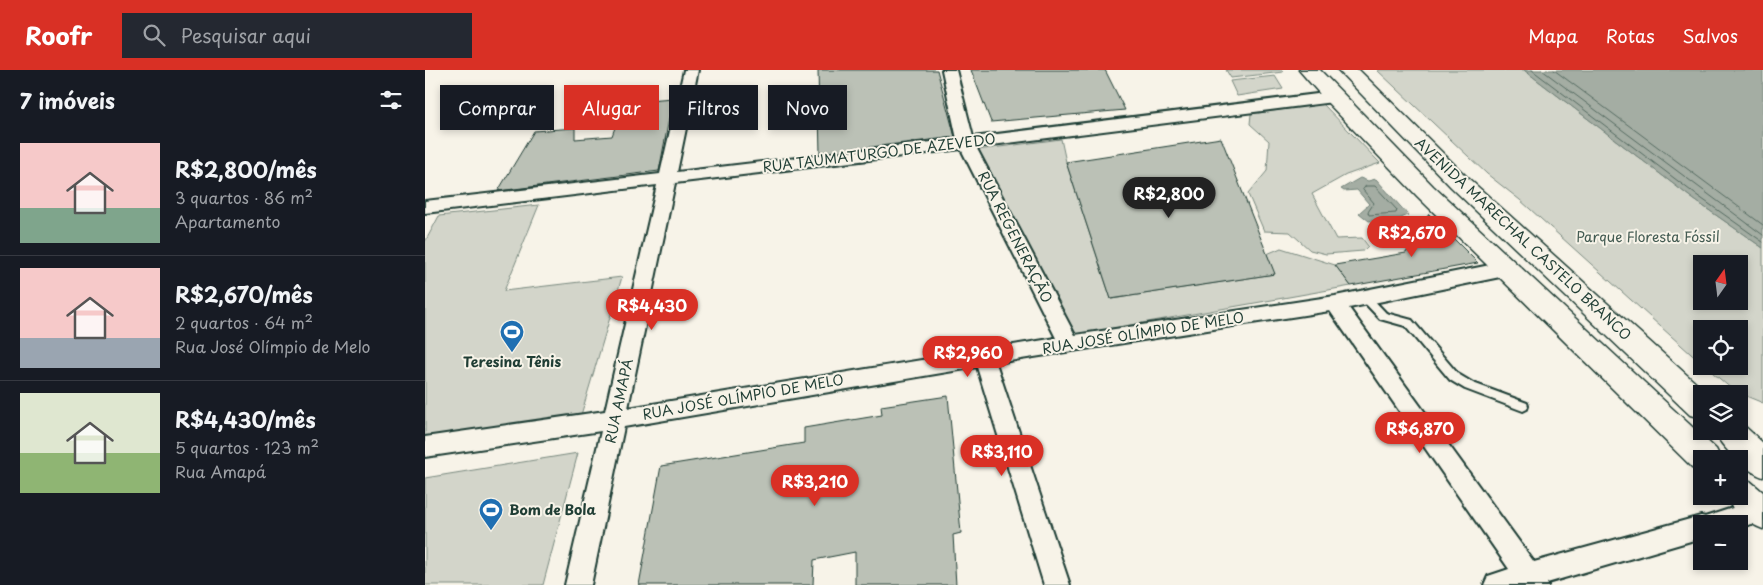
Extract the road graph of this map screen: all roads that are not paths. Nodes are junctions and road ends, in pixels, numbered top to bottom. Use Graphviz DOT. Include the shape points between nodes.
graph roads {
  1 [pos="691,70"];
  2 [pos="949,70"];
  3 [pos="1309,70"];
  4 [pos="1348,70"];
  5 [pos="1333,97"];
  6 [pos="966,143"];
  7 [pos="668,178"];
  8 [pos="1459,182"];
  9 [pos="1425,191"];
  10 [pos="425,207"];
  11 [pos="1505,269"];
  12 [pos="1365,297"];
  13 [pos="1335,303"];
  14 [pos="1070,345"];
  15 [pos="984,357"];
  16 [pos="1693,399"];
  17 [pos="1523,406"];
  18 [pos="615,419"];
  19 [pos="1739,440"];
  20 [pos="425,447"];
  21 [pos="1696,450"];
  22 [pos="1763,463"];
  23 [pos="1754,505"];
  24 [pos="1733,515"];
  25 [pos="1693,530"];
  26 [pos="1533,581"];
  27 [pos="579,585"];
  28 [pos="1057,585"];
  29 [pos="1497,585"];
  1 -- 7 [label="street, RUA AMAPÁ"];
  2 -- 6 [label="street, RUA REGENERAÇÃO"];
  3 -- 5 [label="main road"];
  4 -- 8 [label="main road, AVENIDA MARECHAL CASTELO BRANCO"];
  5 -- 6 [label="street, RUA TAUMATURGO DE AZEVEDO"];
  5 -- 9 [label="main road"];
  6 -- 7 [label="street, RUA TAUMATURGO DE AZEVEDO"];
  6 -- 14 [label="street, RUA REGENERAÇÃO"];
  7 -- 10 [label="street, RUA TAUMATURGO DE AZEVEDO"];
  7 -- 18 [label="street, RUA AMAPÁ"];
  8 -- 9 [label="main road"];
  8 -- 16 [label="main road, AVENIDA MARECHAL CASTELO BRANCO"];
  9 -- 11 [label="main road"];
  11 -- 12 [label="street, RUA JOSÉ OLÍMPIO DE MELO"];
  11 -- 21 [label="main road"];
  12 -- 13 [label="street, RUA JOSÉ OLÍMPIO DE MELO"];
  12 -- 17 [label="lane" via="1383,316 1408,323 1454,376 1469,386"];
  13 -- 14 [label="street, RUA JOSÉ OLÍMPIO DE MELO"];
  13 -- 26 [label="street"];
  14 -- 15 [label="street, RUA JOSÉ OLÍMPIO DE MELO"];
  15 -- 18 [label="street, RUA JOSÉ OLÍMPIO DE MELO"];
  15 -- 28 [label="street"];
  18 -- 20 [label="street, RUA JOSÉ OLÍMPIO DE MELO"];
  18 -- 27 [label="street, RUA AMAPÁ"];
  19 -- 22 [label="main road"];
  23 -- 24 [label="street"];
  25 -- 26 [label="street"];
  26 -- 29 [label="street"];
}
